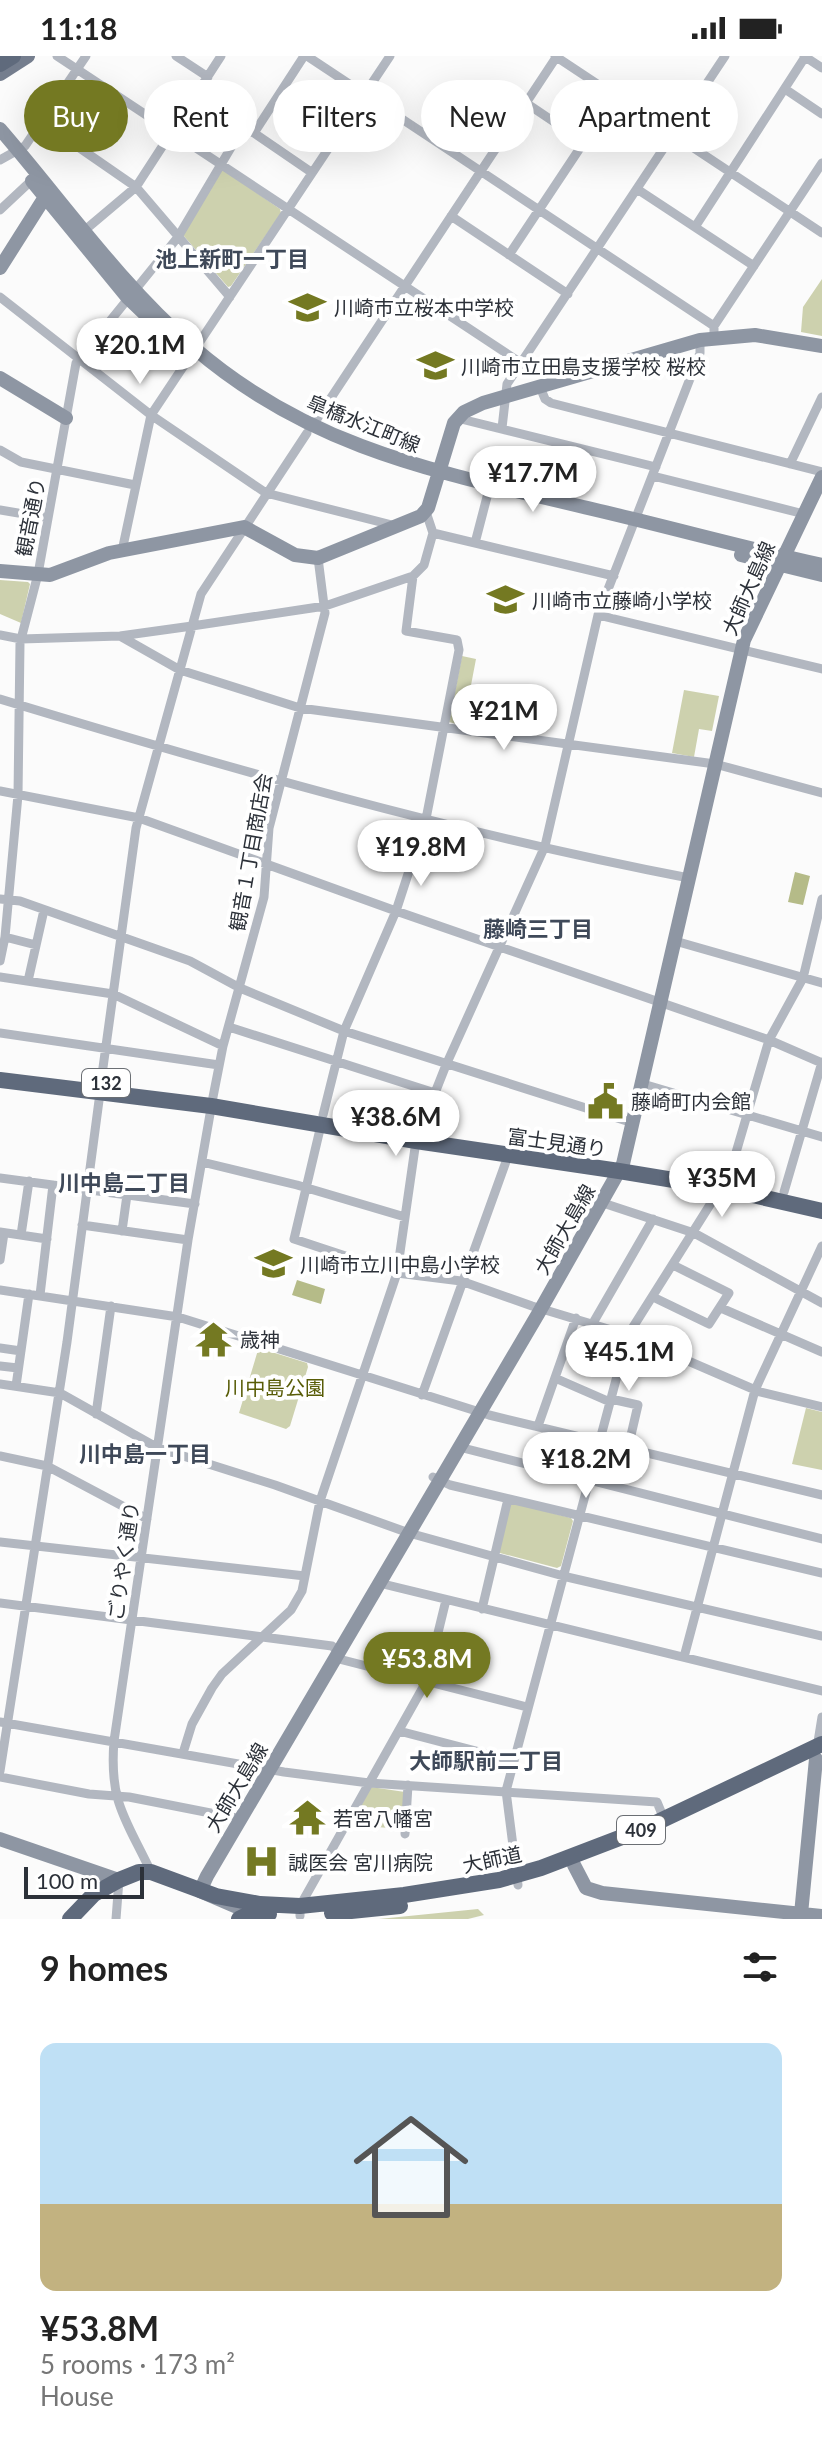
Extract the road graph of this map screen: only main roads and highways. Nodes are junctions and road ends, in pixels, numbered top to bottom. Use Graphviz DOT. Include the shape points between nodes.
graph roads {
  1 [pos="13,56"];
  2 [pos="28,56"];
  3 [pos="0,64"];
  4 [pos="0,74"];
  5 [pos="0,1071"];
  6 [pos="0,1080"];
  7 [pos="101,1087"];
  8 [pos="418,1137"];
  9 [pos="621,1168"];
  10 [pos="724,1184"];
  11 [pos="822,1201"];
  12 [pos="822,1211"];
  13 [pos="819,1752"];
  14 [pos="517,1880"];
  15 [pos="300,1911"];
  16 [pos="75,1916"];
  17 [pos="245,1916"];
  1 -- 3 [label="highway"];
  2 -- 4 [label="main road"];
  5 -- 7 [label="highway, 富士見通り / 132"];
  6 -- 7 [label="highway, 富士見通り / 132"];
  7 -- 8 [label="highway, 富士見通り / 132"];
  8 -- 9 [label="highway, 富士見通り / 132"];
  8 -- 9 [label="highway, 富士見通り / 132" via="508,1156"];
  9 -- 10 [label="highway, 富士見通り / 132"];
  10 -- 11 [label="highway, 富士見通り / 132"];
  10 -- 12 [label="highway, 富士見通り / 132"];
  13 -- 14 [label="highway, 大師道 / 409"];
  13 -- 14 [label="highway, 大師道 / 409" via="604,1854"];
  14 -- 15 [label="highway, 大師道 / 409" via="404,1905"];
  15 -- 16 [label="highway, 大師道 / 409" via="230,1899 139,1872 94,1894"];
  15 -- 17 [label="highway, 大師道 / 409"];
}
